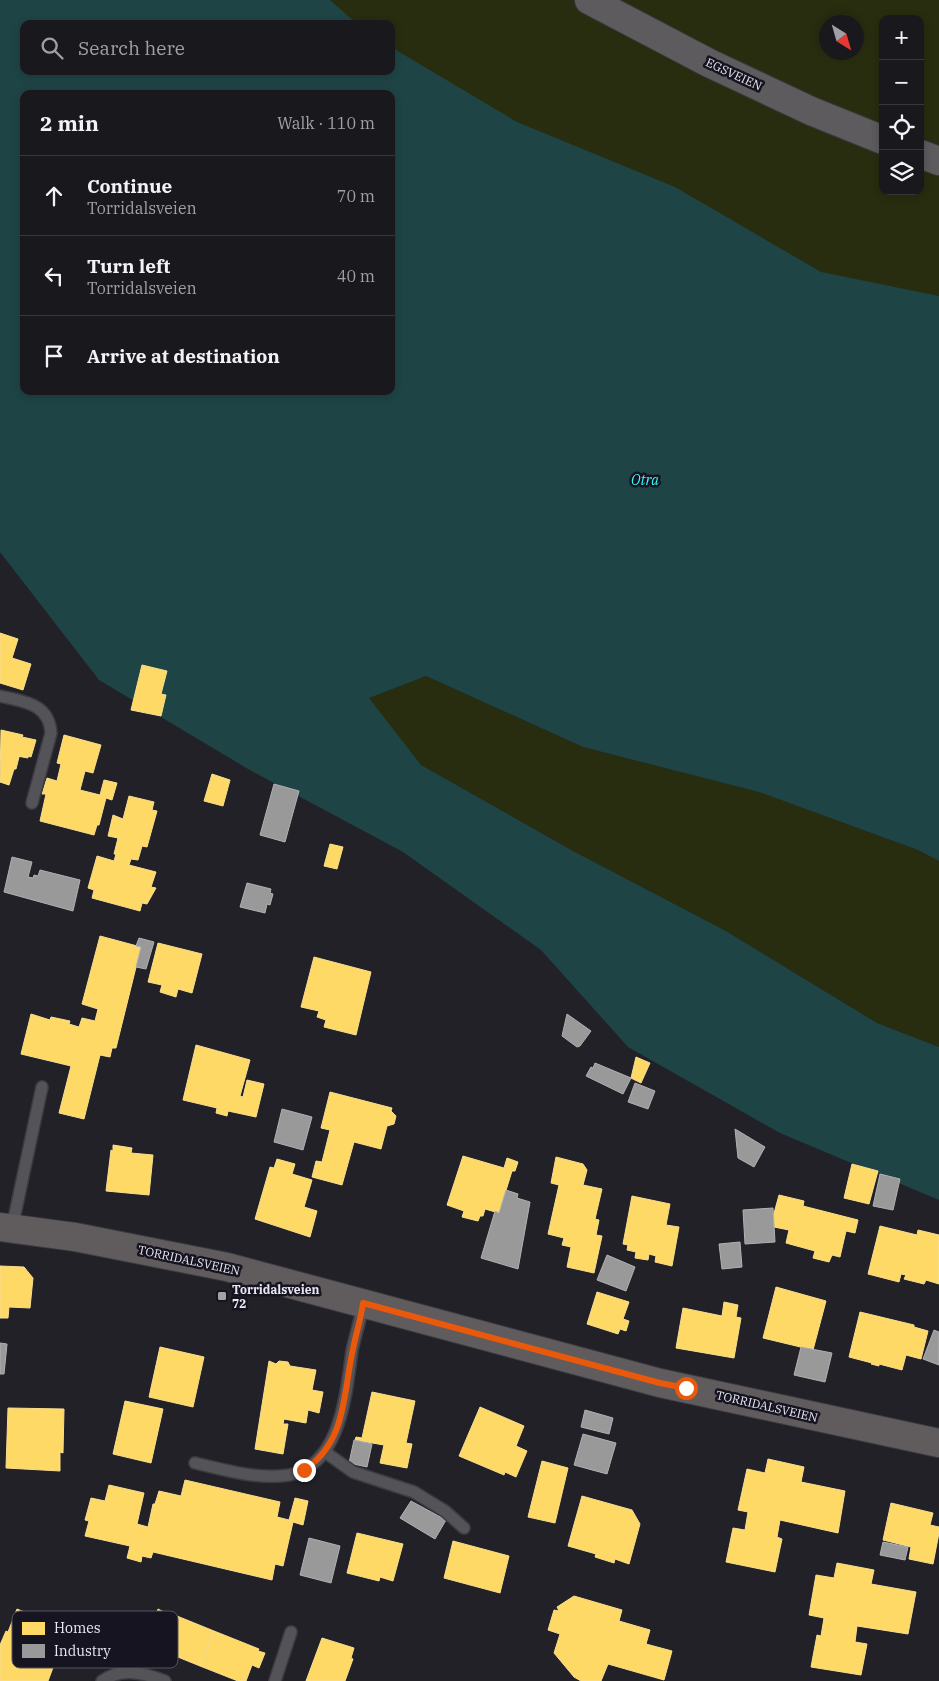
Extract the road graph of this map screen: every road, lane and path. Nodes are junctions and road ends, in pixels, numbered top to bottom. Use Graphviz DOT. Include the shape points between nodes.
graph roads {
  1 [pos="589,0"];
  2 [pos="879,138"];
  3 [pos="924,155"];
  4 [pos="939,161"];
  5 [pos="0,696"];
  6 [pos="32,803"];
  7 [pos="42,1087"];
  8 [pos="6,1227"];
  9 [pos="363,1303"];
  10 [pos="939,1443"];
  11 [pos="325,1452"];
  12 [pos="195,1463"];
  13 [pos="464,1528"];
  14 [pos="291,1632"];
  15 [pos="102,1681"];
  16 [pos="165,1681"];
  17 [pos="275,1681"];
  1 -- 2 [label="street, EGSVEIEN" via="709,63"];
  3 -- 4 [label="street"];
  5 -- 6 [label="lane" via="38,707 50,725 51,733"];
  7 -- 8 [label="lane, TORRIDALSVEIEN"];
  8 -- 9 [label="main road, TORRIDALSVEIEN" via="227,1267"];
  9 -- 10 [label="main road, TORRIDALSVEIEN" via="660,1383"];
  9 -- 11 [label="lane" via="347,1391"];
  11 -- 12 [label="lane" via="304,1470 271,1477"];
  11 -- 13 [label="lane" via="353,1472 414,1492"];
  14 -- 17 [label="lane"];
  15 -- 16 [label="lane" via="125,1672"];
}
